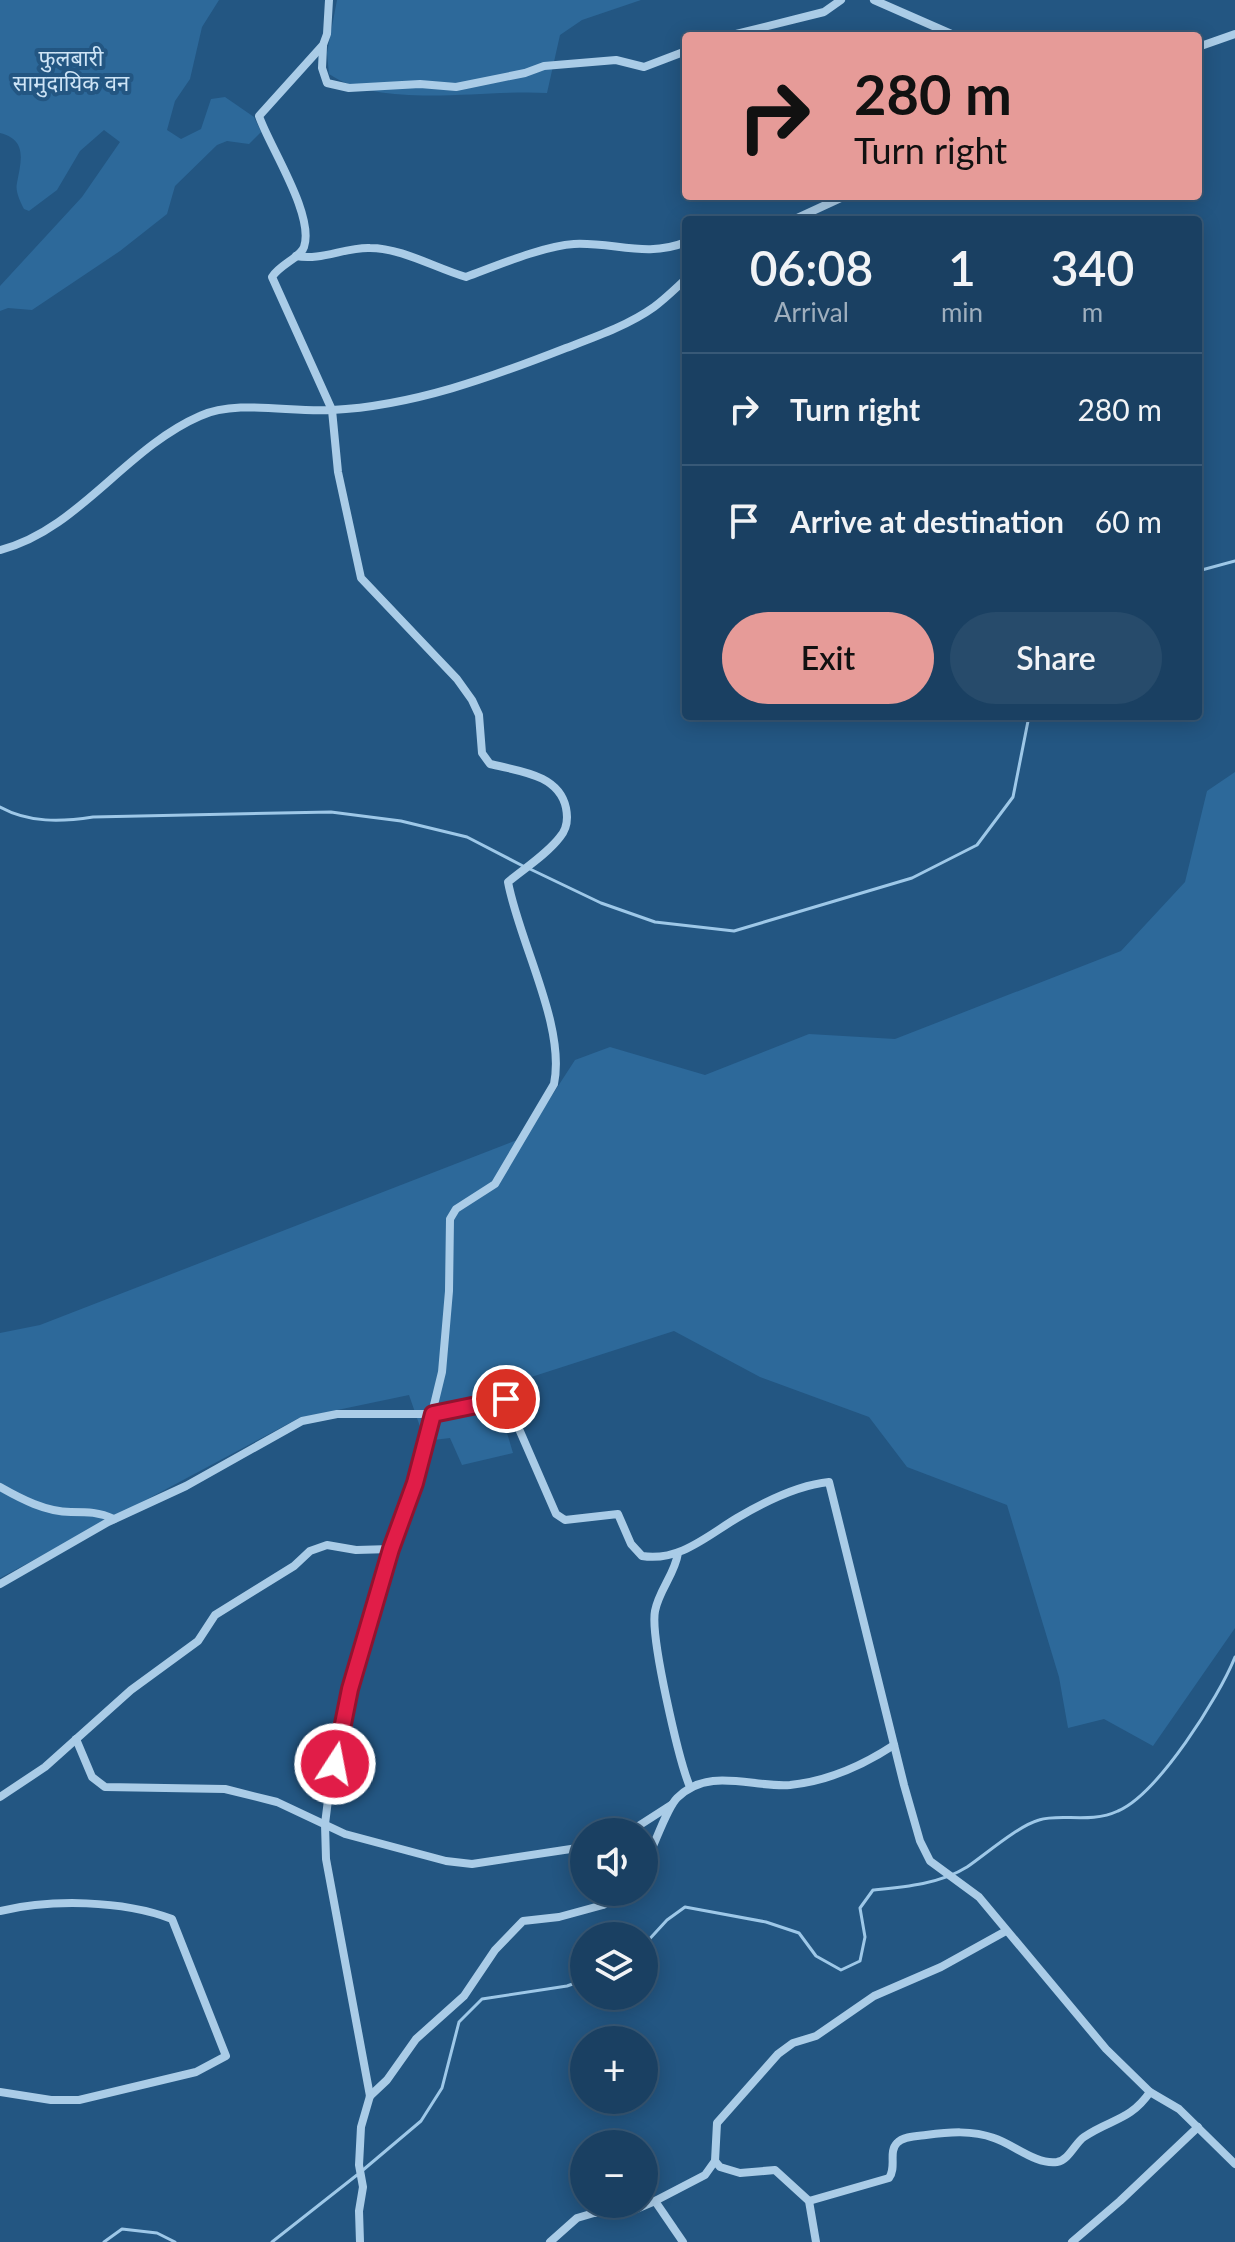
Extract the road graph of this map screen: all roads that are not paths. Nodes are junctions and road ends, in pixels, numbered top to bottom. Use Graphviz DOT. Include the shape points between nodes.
graph roads {
  1 [pos="329,0"];
  2 [pos="841,0"];
  3 [pos="874,0"];
  4 [pos="744,32"];
  5 [pos="947,32"];
  6 [pos="1235,34"];
  7 [pos="323,45"];
  8 [pos="1202,46"];
  9 [pos="682,53"];
  10 [pos="836,200"];
  11 [pos="802,216"];
  12 [pos="682,243"];
  13 [pos="296,256"];
  14 [pos="682,283"];
  15 [pos="332,410"];
  16 [pos="0,550"];
  17 [pos="433,1414"];
  18 [pos="0,1487"];
  19 [pos="114,1519"];
  20 [pos="391,1549"];
  21 [pos="678,1553"];
  22 [pos="0,1584"];
  23 [pos="76,1739"];
  24 [pos="894,1745"];
  25 [pos="690,1787"];
  26 [pos="0,1797"];
  27 [pos="671,1805"];
  28 [pos="651,1818"];
  29 [pos="325,1824"];
  30 [pos="658,1834"];
  31 [pos="570,1849"];
  32 [pos="599,1906"];
  33 [pos="0,1911"];
  34 [pos="1006,1931"];
  35 [pos="1,2091"];
  36 [pos="1150,2092"];
  37 [pos="370,2096"];
  38 [pos="1198,2127"];
  39 [pos="1232,2153"];
  40 [pos="715,2161"];
  41 [pos="1235,2164"];
  42 [pos="658,2199"];
  43 [pos="809,2201"];
  44 [pos="658,2205"];
  45 [pos="577,2218"];
  46 [pos="360,2242"];
  47 [pos="550,2242"];
  48 [pos="683,2242"];
  49 [pos="816,2242"];
  50 [pos="1072,2242"];
  1 -- 7 [label="street"];
  2 -- 4 [label="street" via="824,12"];
  3 -- 5 [label="street"];
  6 -- 8 [label="street"];
  7 -- 9 [label="street" via="327,83 349,88 456,87 544,66 616,60 644,67"];
  7 -- 13 [label="street" via="259,116 298,203 305,245"];
  10 -- 11 [label="street"];
  12 -- 13 [label="street" via="639,251 573,244 507,260 466,277 387,249 310,259"];
  13 -- 15 [label="street" via="272,277"];
  14 -- 15 [label="street" via="653,308 525,364 415,399"];
  15 -- 16 [label="street" via="262,408 200,415 134,459 38,538"];
  15 -- 17 [label="street" via="338,472 361,578 472,700 479,715 482,753 490,764 539,777 560,792 568,815 565,831 508,882 514,916 546,1007 557,1067 554,1084 495,1184 456,1209 450,1219 446,1334"];
  17 -- 19 [label="street" via="348,1414 302,1421 186,1486"];
  17 -- 20 [label="street"];
  17 -- 21 [label="street" via="506,1399 556,1514 565,1520 618,1514 642,1556"];
  18 -- 19 [label="street" via="30,1503"];
  19 -- 22 [label="street"];
  20 -- 23 [label="street" via="318,1545 215,1615 198,1641"];
  20 -- 29 [label="street" via="350,1689"];
  21 -- 24 [label="street" via="772,1500 829,1482"];
  21 -- 25 [label="street" via="655,1614 675,1742"];
  23 -- 26 [label="street"];
  23 -- 29 [label="street" via="92,1777 105,1787 225,1789 277,1802"];
  24 -- 25 [label="street" via="863,1764 810,1782 732,1779"];
  24 -- 34 [label="street" via="930,1861 979,1897"];
  25 -- 27 [label="street"];
  27 -- 28 [label="street"];
  27 -- 30 [label="street"];
  29 -- 31 [label="street" via="401,1850 472,1864"];
  29 -- 37 [label="street" via="326,1859"];
  32 -- 37 [label="street" via="523,1921 495,1950 464,1996 416,2039"];
  33 -- 35 [label="street" via="31,1904 87,1903 172,1919 226,2056 196,2072 79,2100"];
  34 -- 36 [label="street" via="1106,2049"];
  34 -- 40 [label="street" via="874,1996 816,2036 778,2054 717,2123"];
  36 -- 38 [label="street"];
  36 -- 43 [label="street" via="1129,2115 1083,2138 1057,2162 968,2132 911,2137 896,2143 889,2178"];
  37 -- 46 [label="street" via="361,2127"];
  38 -- 39 [label="street"];
  38 -- 50 [label="street"];
  39 -- 41 [label="street"];
  40 -- 42 [label="street" via="705,2175"];
  40 -- 43 [label="street" via="740,2173 775,2170"];
  43 -- 49 [label="street"];
  44 -- 48 [label="street"];
  45 -- 47 [label="street"];
}
